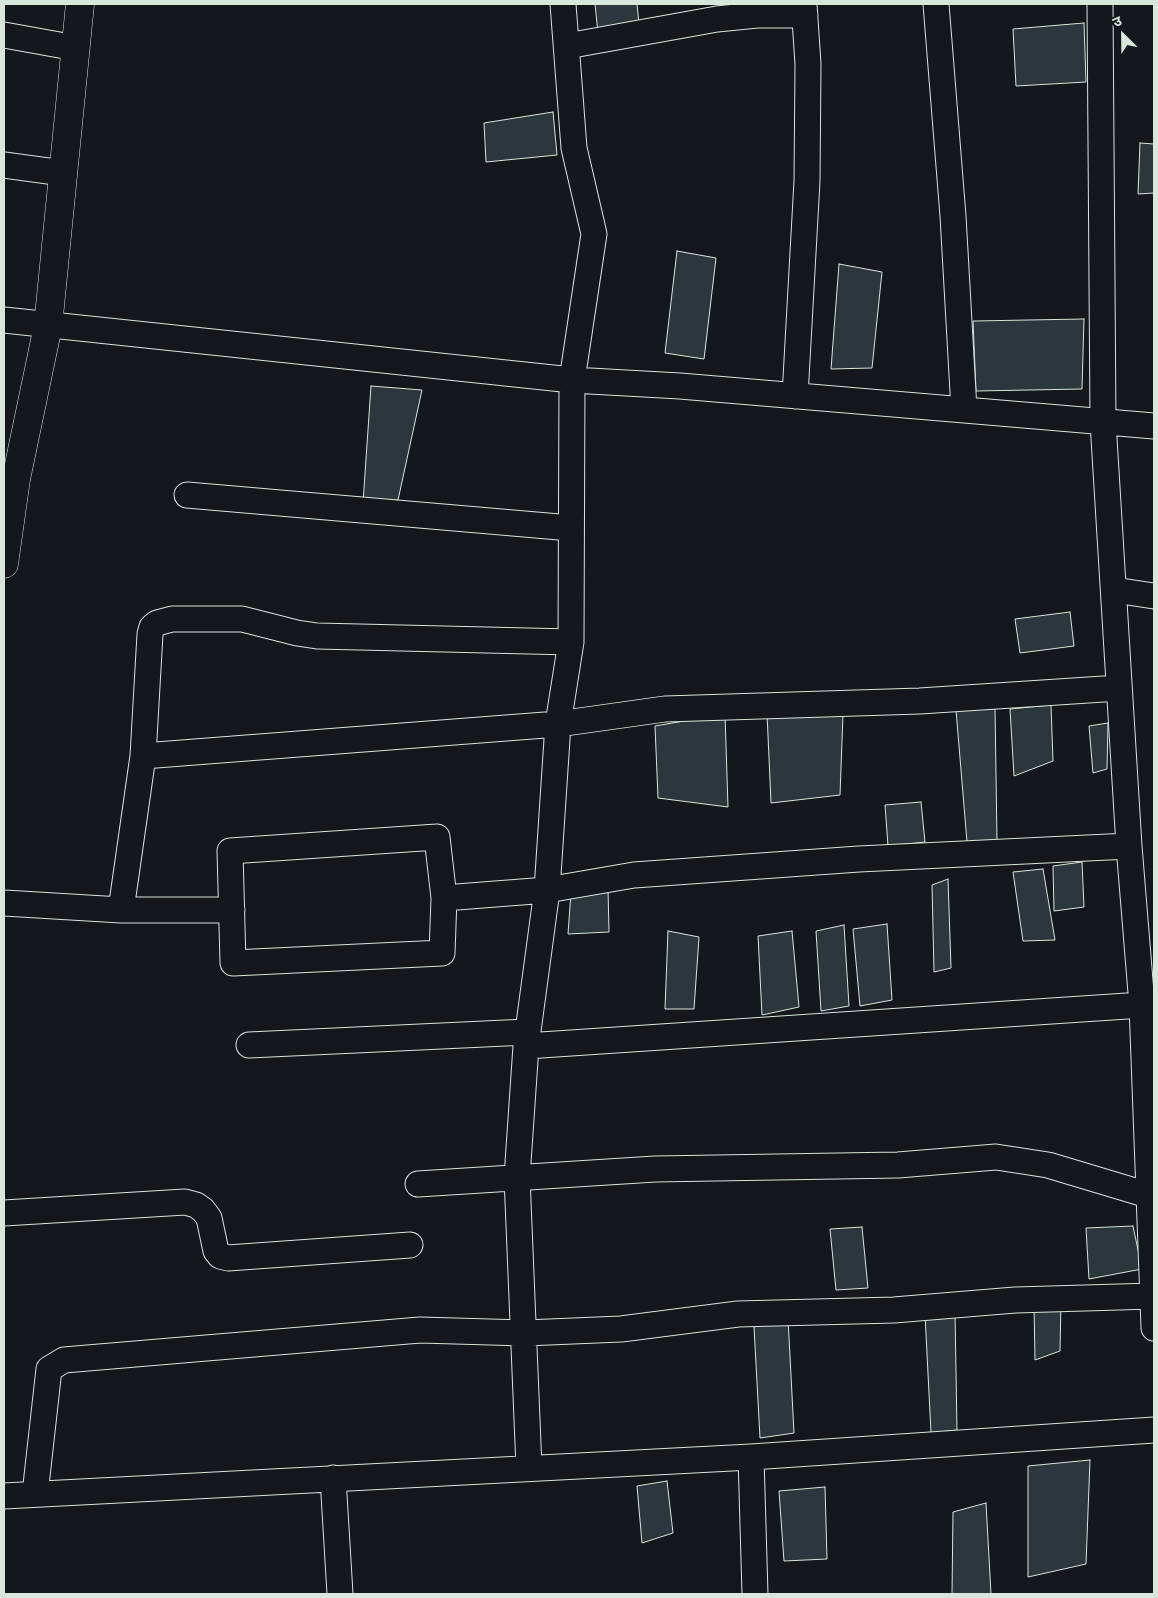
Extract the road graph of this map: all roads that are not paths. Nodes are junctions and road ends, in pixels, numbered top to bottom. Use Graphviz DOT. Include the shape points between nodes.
graph roads {
  1 [pos="80,4"];
  2 [pos="563,4"];
  3 [pos="936,4"];
  4 [pos="1100,4"];
  5 [pos="804,10"];
  6 [pos="4,35"];
  7 [pos="567,46"];
  8 [pos="76,48"];
  9 [pos="4,165"];
  10 [pos="63,173"];
  11 [pos="4,320"];
  12 [pos="48,326"];
  13 [pos="572,380"];
  14 [pos="795,396"];
  15 [pos="964,410"];
  16 [pos="1103,422"];
  17 [pos="1154,426"];
  18 [pos="10,478"];
  19 [pos="186,495"];
  20 [pos="572,528"];
  21 [pos="4,564"];
  22 [pos="1114,590"];
  23 [pos="1154,596"];
  24 [pos="570,642"];
  25 [pos="1119,688"];
  26 [pos="558,724"];
  27 [pos="143,756"];
  28 [pos="1129,846"];
  29 [pos="547,890"];
  30 [pos="444,898"];
  31 [pos="4,903"];
  32 [pos="121,910"];
  33 [pos="232,910"];
  34 [pos="1142,1005"];
  35 [pos="526,1039"];
  36 [pos="249,1045"];
  37 [pos="517,1176"];
  38 [pos="418,1184"];
  39 [pos="1151,1195"];
  40 [pos="4,1213"];
  41 [pos="410,1245"];
  42 [pos="1153,1296"];
  43 [pos="1154,1328"];
  44 [pos="525,1333"];
  45 [pos="1154,1430"];
  46 [pos="751,1457"];
  47 [pos="529,1468"];
  48 [pos="333,1478"];
  49 [pos="35,1494"];
  50 [pos="4,1496"];
  51 [pos="340,1594"];
  52 [pos="755,1594"];
  1 -- 8 [label="street"];
  2 -- 7 [label="street"];
  3 -- 15 [label="street"];
  4 -- 16 [label="street"];
  5 -- 7 [label="street" via="717,19"];
  5 -- 14 [label="street" via="808,64 807,180"];
  6 -- 8 [label="street"];
  7 -- 13 [label="street" via="574,148 594,234"];
  8 -- 10 [label="street"];
  9 -- 10 [label="street"];
  10 -- 12 [label="street"];
  11 -- 12 [label="street"];
  12 -- 13 [label="street"];
  12 -- 18 [label="street"];
  13 -- 14 [label="street"];
  13 -- 20 [label="street"];
  14 -- 15 [label="street"];
  15 -- 16 [label="street"];
  16 -- 17 [label="street"];
  16 -- 22 [label="street"];
  18 -- 21 [label="street"];
  19 -- 20 [label="street"];
  20 -- 24 [label="street"];
  22 -- 23 [label="street"];
  22 -- 25 [label="street"];
  24 -- 26 [label="street"];
  24 -- 27 [label="street" via="317,636 242,619 164,620 152,628 150,634"];
  25 -- 26 [label="street" via="920,701 665,709"];
  25 -- 28 [label="street"];
  26 -- 27 [label="street"];
  26 -- 29 [label="street"];
  27 -- 32 [label="street"];
  28 -- 29 [label="street" via="858,859 644,875"];
  28 -- 34 [label="street"];
  29 -- 30 [label="street"];
  29 -- 35 [label="street"];
  30 -- 33 [label="street" via="442,953 233,962"];
  30 -- 33 [label="street" via="437,837 230,851"];
  31 -- 32 [label="street"];
  32 -- 33 [label="street"];
  34 -- 35 [label="street"];
  34 -- 39 [label="street"];
  35 -- 36 [label="street"];
  35 -- 37 [label="street"];
  37 -- 38 [label="street"];
  37 -- 39 [label="street" via="655,1169 898,1164 996,1157 1048,1165"];
  37 -- 44 [label="street"];
  39 -- 42 [label="street"];
  40 -- 41 [label="street" via="185,1202 203,1210 209,1218 216,1251 228,1258"];
  42 -- 43 [label="street"];
  42 -- 44 [label="street" via="1015,1300 894,1310 738,1314 643,1328"];
  44 -- 47 [label="street"];
  44 -- 49 [label="street" via="420,1330 64,1360 49,1369"];
  45 -- 46 [label="street"];
  46 -- 47 [label="street"];
  46 -- 52 [label="street"];
  47 -- 48 [label="street"];
  48 -- 49 [label="street"];
  48 -- 51 [label="street"];
  49 -- 50 [label="street"];
}
